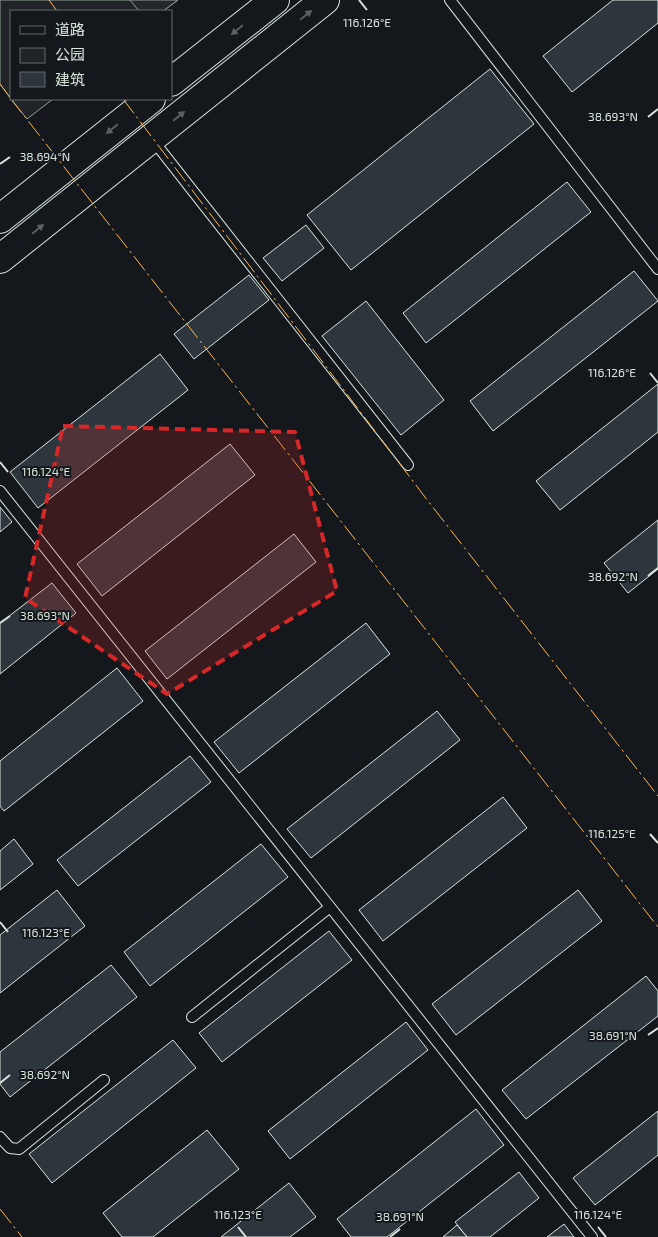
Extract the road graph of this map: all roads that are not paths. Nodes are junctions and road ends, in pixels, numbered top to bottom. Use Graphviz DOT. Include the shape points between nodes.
graph roads {
  1 [pos="275,0"];
  2 [pos="325,0"];
  3 [pos="450,0"];
  4 [pos="172,81"];
  5 [pos="150,100"];
  6 [pos="151,138"];
  7 [pos="0,219"];
  8 [pos="0,259"];
  9 [pos="658,269"];
  10 [pos="408,465"];
  11 [pos="0,491"];
  12 [pos="330,907"];
  13 [pos="192,1017"];
  14 [pos="104,1080"];
  15 [pos="0,1137"];
  16 [pos="592,1237"];
  1 -- 4 [label="main road, one-way"];
  6 -- 2 [label="main road, one-way"];
  3 -- 9 [label="lane"];
  5 -- 7 [label="main road, one-way"];
  8 -- 6 [label="main road, one-way"];
  6 -- 10 [label="lane"];
  11 -- 12 [label="lane"];
  12 -- 13 [label="lane"];
  12 -- 16 [label="lane"];
  14 -- 15 [label="lane" via="19,1149 10,1148"];
}
